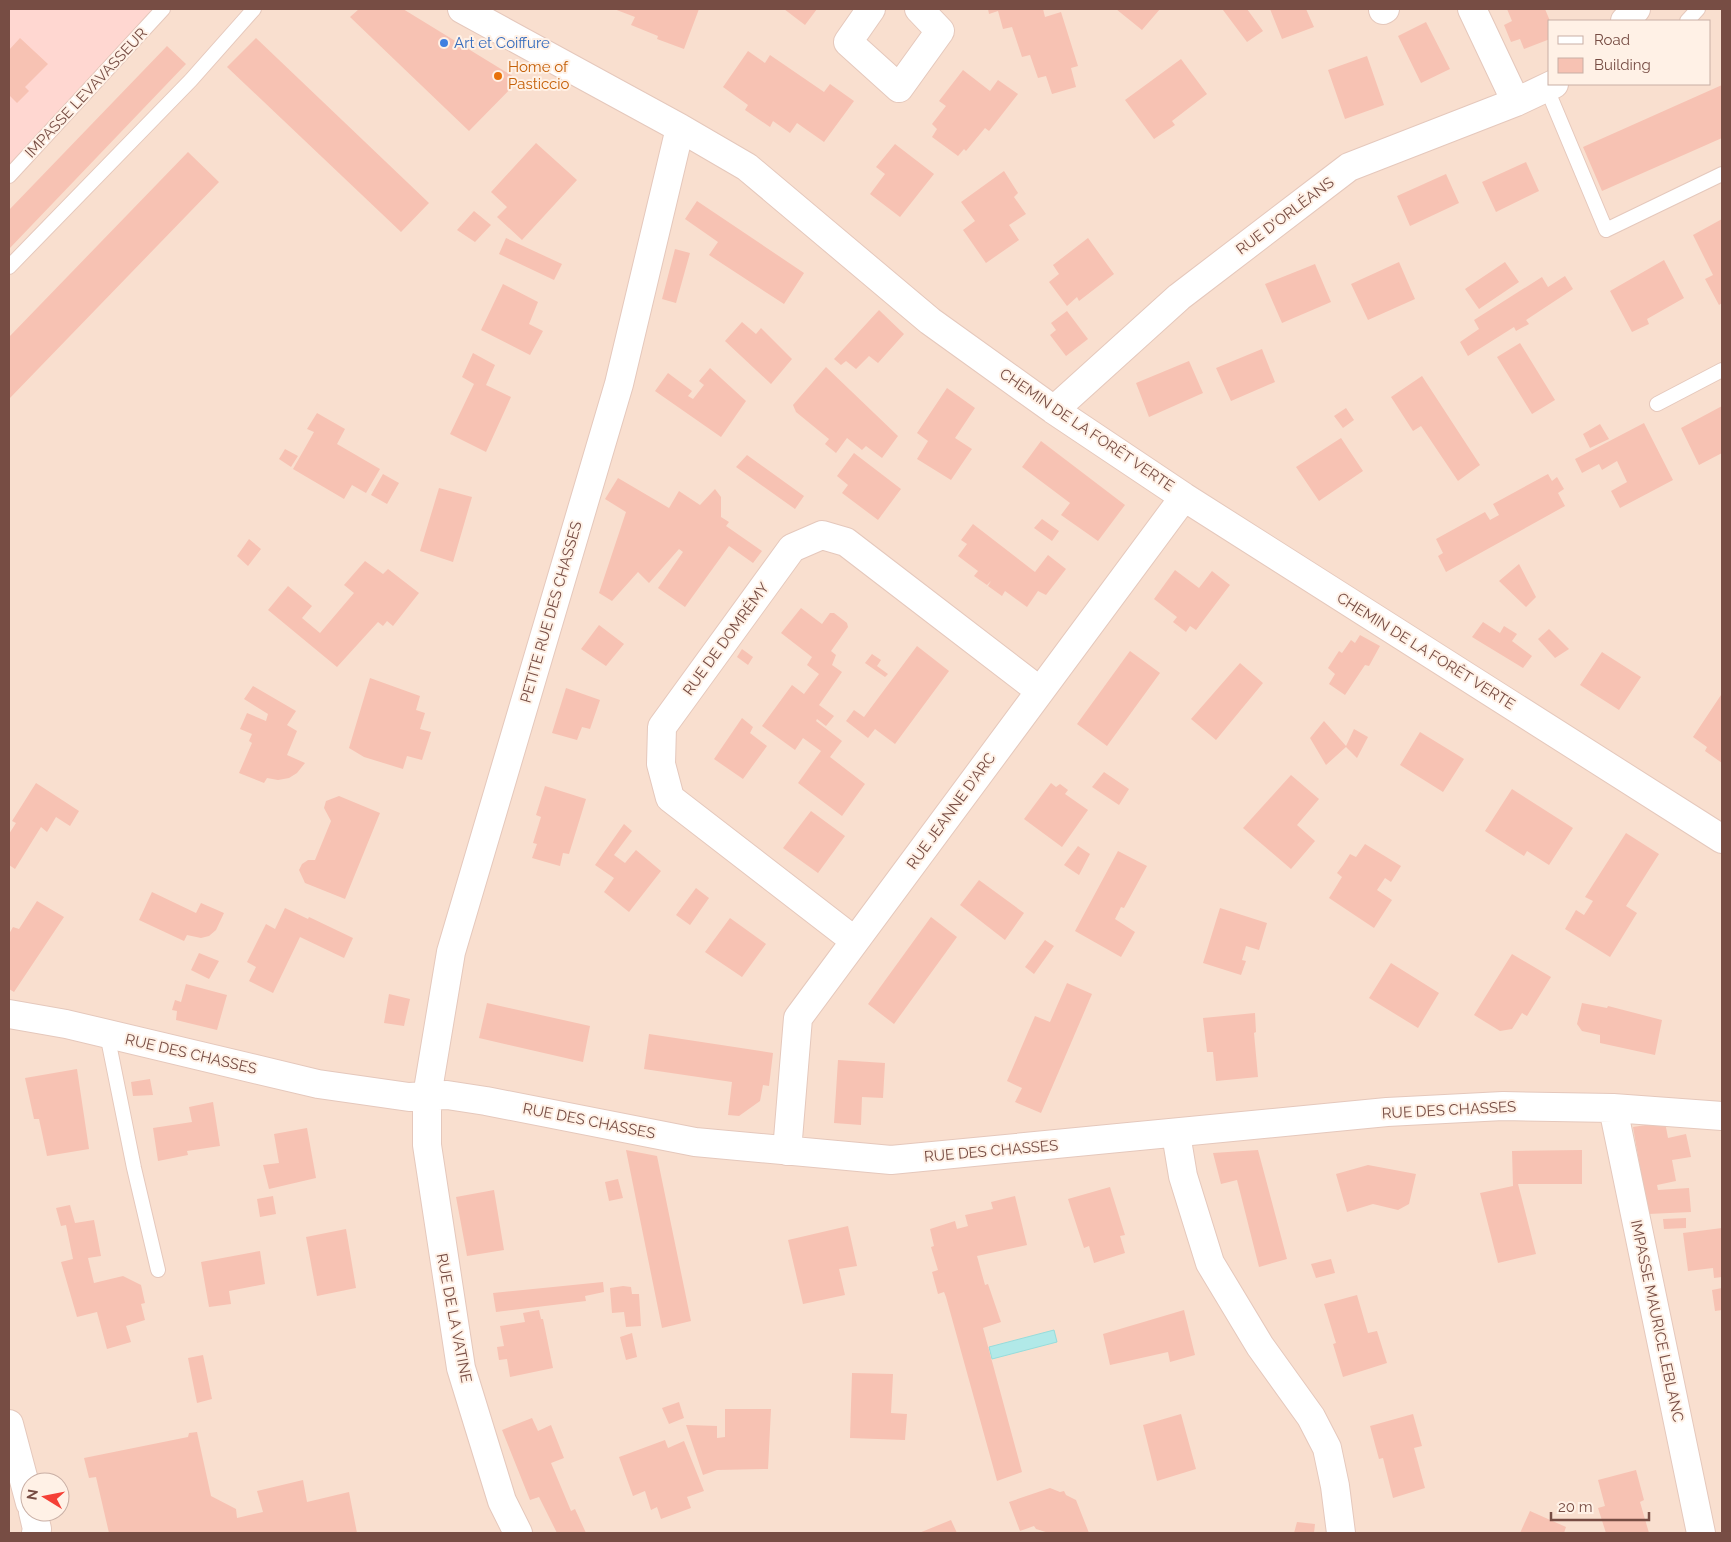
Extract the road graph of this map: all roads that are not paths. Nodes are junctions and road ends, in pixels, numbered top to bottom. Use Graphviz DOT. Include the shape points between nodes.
graph roads {
  1 [pos="164,9"];
  2 [pos="254,9"];
  3 [pos="871,9"];
  4 [pos="919,9"];
  5 [pos="1472,9"];
  6 [pos="1636,9"];
  7 [pos="1698,9"];
  8 [pos="467,10"];
  9 [pos="1626,20"];
  10 [pos="1688,20"];
  11 [pos="1550,86"];
  12 [pos="1516,102"];
  13 [pos="680,128"];
  14 [pos="1722,174"];
  15 [pos="9,176"];
  16 [pos="9,267"];
  17 [pos="1722,370"];
  18 [pos="1657,404"];
  19 [pos="1054,410"];
  20 [pos="1184,497"];
  21 [pos="1040,691"];
  22 [pos="1722,839"];
  23 [pos="855,941"];
  24 [pos="9,1014"];
  25 [pos="107,1034"];
  26 [pos="427,1096"];
  27 [pos="1613,1108"];
  28 [pos="1722,1116"];
  29 [pos="1176,1134"];
  30 [pos="787,1151"];
  31 [pos="158,1270"];
  32 [pos="9,1424"];
  33 [pos="22,1472"];
  34 [pos="518,1533"];
  35 [pos="1341,1533"];
  36 [pos="1701,1533"];
  1 -- 15 [label="lane, IMPASSE LEVAVASSEUR"];
  2 -- 16 [label="lane" via="191,80"];
  3 -- 4 [label="street" via="848,42 899,88 940,31"];
  5 -- 12 [label="street"];
  6 -- 9 [label="street"];
  7 -- 10 [label="lane"];
  8 -- 13 [label="street, CHEMIN DE LA FORÊT VERTE"];
  11 -- 12 [label="street, RUE D'ORLÉANS"];
  11 -- 14 [label="lane" via="1606,230"];
  12 -- 19 [label="street, RUE D'ORLÉANS" via="1349,167 1179,297"];
  13 -- 19 [label="street, CHEMIN DE LA FORÊT VERTE" via="747,167 930,321"];
  13 -- 26 [label="street, PETITE RUE DES CHASSES" via="619,384 451,952"];
  17 -- 18 [label="lane"];
  19 -- 20 [label="street, CHEMIN DE LA FORÊT VERTE"];
  20 -- 21 [label="street, RUE JEANNE D'ARC"];
  20 -- 22 [label="street, CHEMIN DE LA FORÊT VERTE"];
  21 -- 23 [label="street, RUE JEANNE D'ARC"];
  21 -- 23 [label="street, RUE DE DOMRÉMY" via="846,542 822,535 792,548 662,727 661,764 670,798"];
  23 -- 30 [label="street, RUE JEANNE D'ARC" via="798,1018"];
  24 -- 25 [label="street, RUE DES CHASSES"];
  25 -- 26 [label="street, RUE DES CHASSES" via="318,1084 409,1097"];
  25 -- 31 [label="lane"];
  26 -- 30 [label="street, RUE DES CHASSES" via="486,1100 695,1142"];
  26 -- 34 [label="street, RUE DE LA VATINE" via="426,1145 461,1368 502,1501"];
  27 -- 28 [label="street, RUE DES CHASSES"];
  27 -- 29 [label="street, RUE DES CHASSES" via="1483,1107 1369,1114"];
  27 -- 36 [label="street, IMPASSE MAURICE LEBLANC"];
  29 -- 30 [label="street, RUE DES CHASSES" via="891,1160"];
  29 -- 35 [label="street" via="1183,1176 1210,1263 1260,1346 1311,1418 1327,1448"];
  32 -- 33 [label="street"];
}
